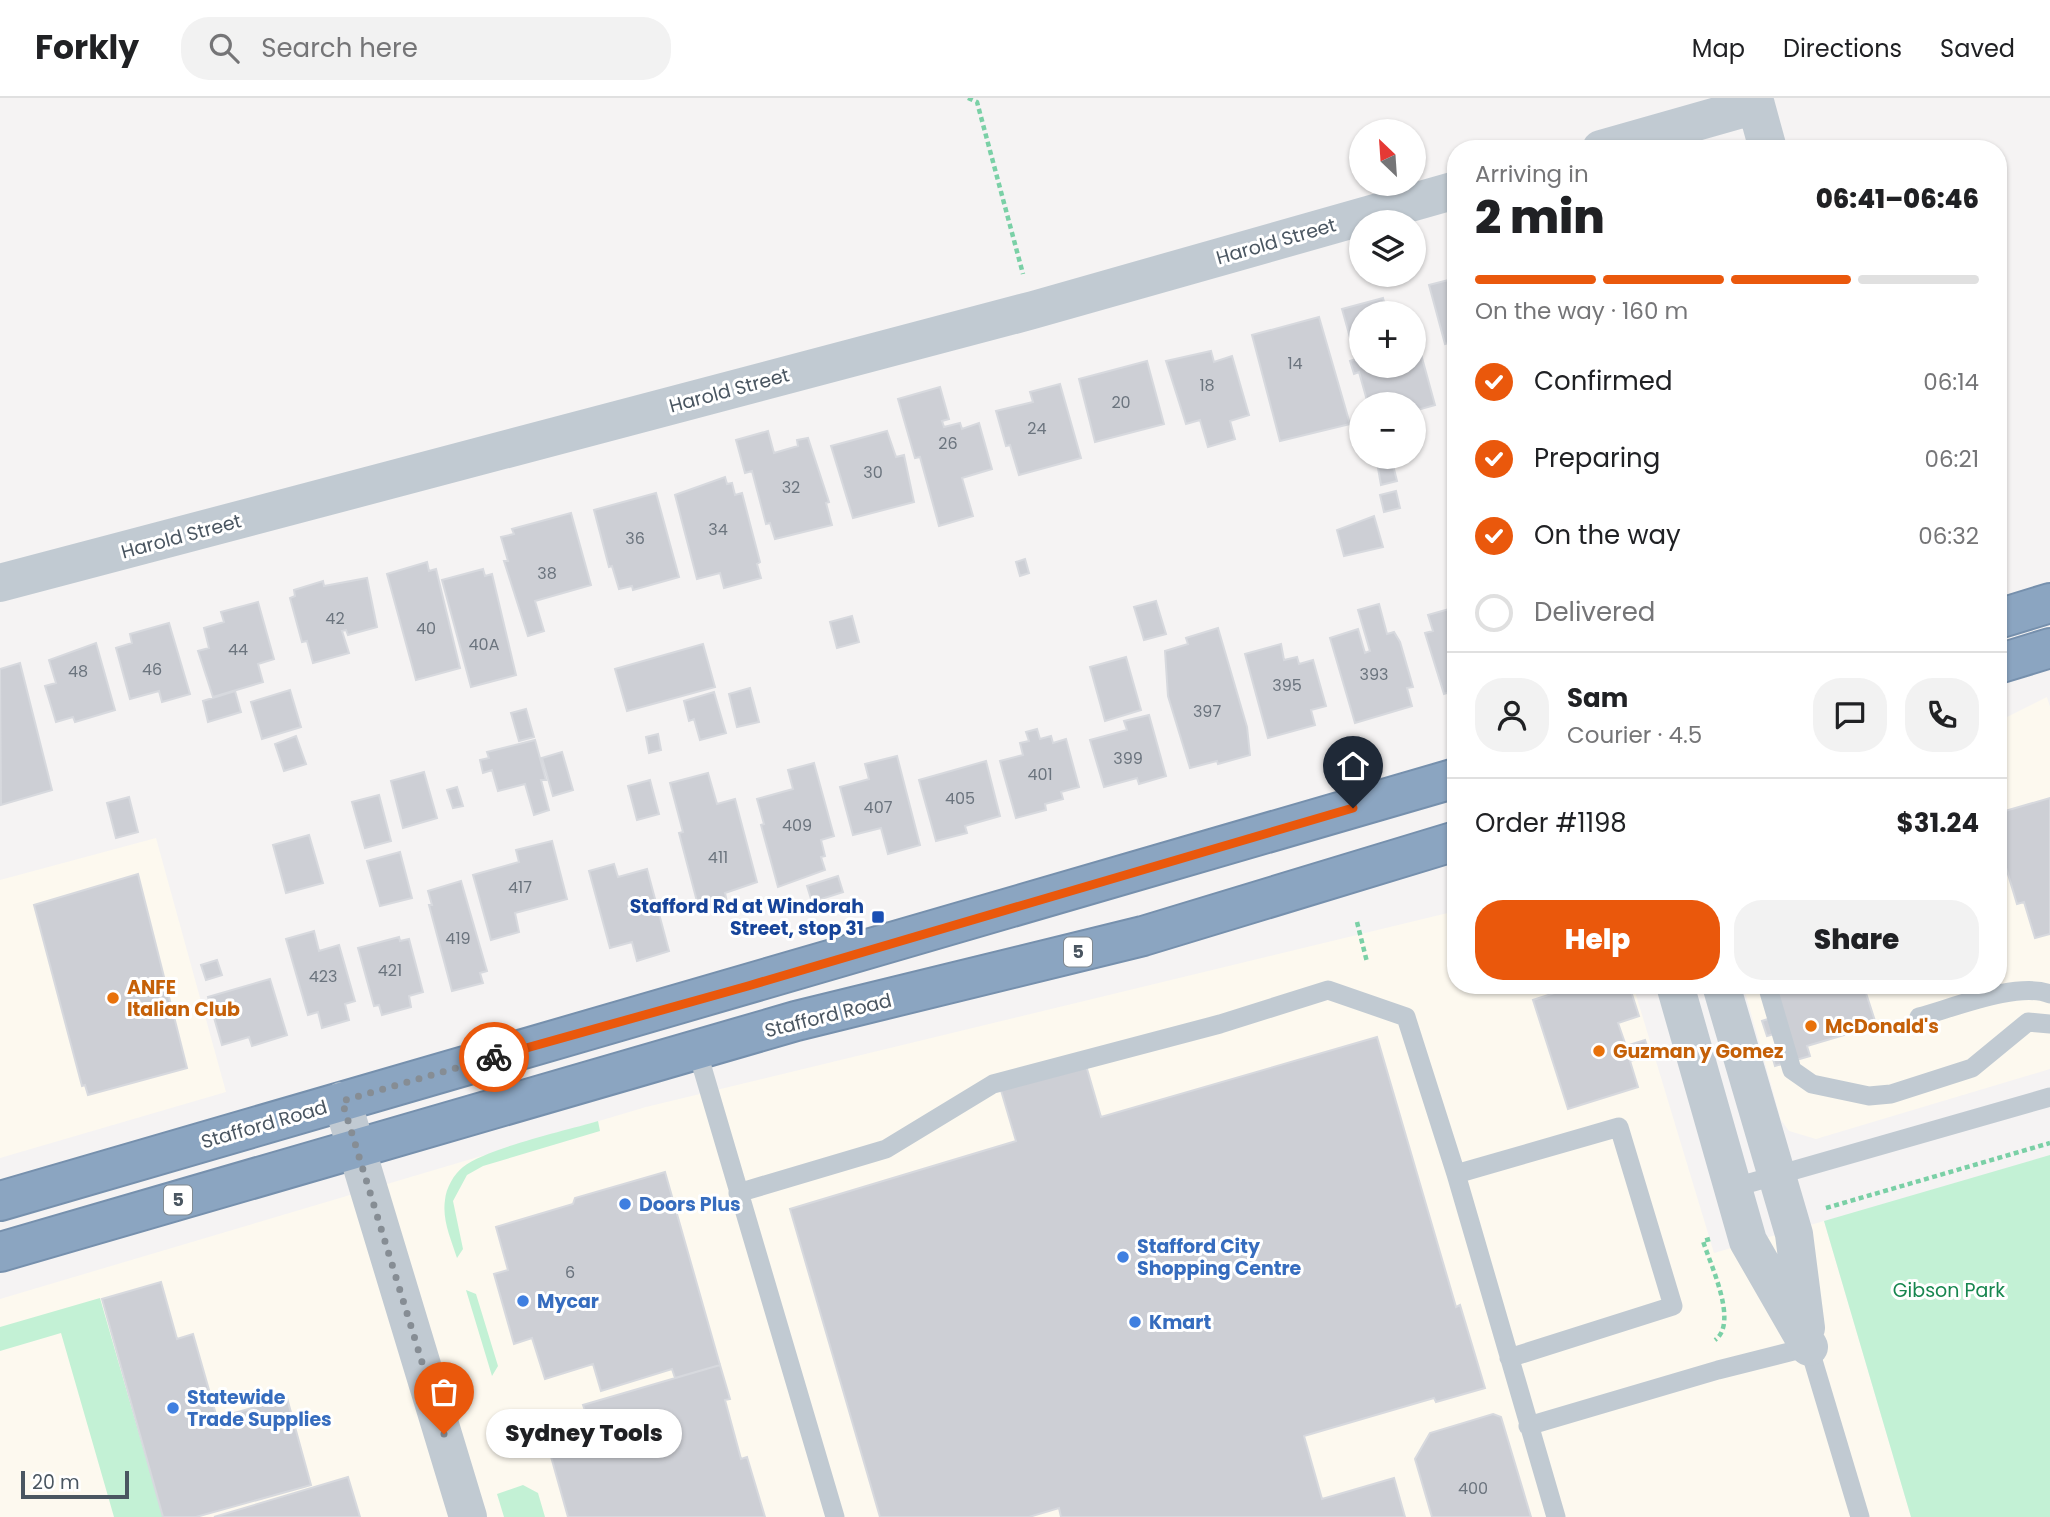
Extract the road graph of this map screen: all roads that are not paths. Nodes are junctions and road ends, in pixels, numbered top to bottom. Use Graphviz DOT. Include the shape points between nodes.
graph roads {
  1 [pos="1755,101"];
  2 [pos="1630,140"];
  3 [pos="1766,140"];
  4 [pos="1447,193"];
  5 [pos="0,583"];
  6 [pos="2050,603"];
  7 [pos="2007,616"];
  8 [pos="2050,648"];
  9 [pos="2007,661"];
  10 [pos="1447,781"];
  11 [pos="1447,844"];
  12 [pos="1678,994"];
  13 [pos="1724,994"];
  14 [pos="1770,994"];
  15 [pos="2005,994"];
  16 [pos="2007,994"];
  17 [pos="2050,994"];
  18 [pos="1919,1017"];
  19 [pos="2050,1024"];
  20 [pos="697,1050"];
  21 [pos="2050,1097"];
  22 [pos="342,1101"];
  23 [pos="356,1149"];
  24 [pos="1456,1174"];
  25 [pos="1777,1175"];
  26 [pos="1732,1188"];
  27 [pos="738,1193"];
  28 [pos="0,1201"];
  29 [pos="0,1252"];
  30 [pos="1809,1347"];
  31 [pos="1509,1357"];
  32 [pos="1528,1426"];
  33 [pos="468,1517"];
  34 [pos="835,1517"];
  35 [pos="1556,1517"];
  36 [pos="1860,1517"];
  1 -- 2 [label="street"];
  1 -- 3 [label="street"];
  4 -- 5 [label="street, Harold Street" via="1019,313"];
  6 -- 7 [label="highway"];
  8 -- 9 [label="highway"];
  10 -- 22 [label="highway, Stafford Road"];
  11 -- 20 [label="highway, Stafford Road / 5" via="1143,936 796,1021"];
  12 -- 26 [label="street"];
  13 -- 25 [label="street"];
  14 -- 19 [label="lane" via="1792,1070 1812,1084 1869,1096 1949,1078 1972,1068 2028,1023"];
  15 -- 18 [label="lane"];
  16 -- 17 [label="lane" via="2040,990"];
  20 -- 23 [label="highway, Stafford Road / 5"];
  20 -- 27 [label="lane"];
  21 -- 25 [label="lane"];
  22 -- 23 [label="street"];
  22 -- 28 [label="highway, Stafford Road"];
  23 -- 29 [label="highway, Stafford Road / 5"];
  23 -- 33 [label="street"];
  24 -- 27 [label="lane" via="1406,1017 1328,990 1220,1024 993,1084 886,1149"];
  24 -- 31 [label="lane"];
  24 -- 31 [label="lane" via="1619,1126 1673,1306"];
  25 -- 26 [label="lane"];
  25 -- 30 [label="street" via="1794,1234"];
  26 -- 30 [label="street" via="1748,1241"];
  27 -- 34 [label="lane"];
  30 -- 32 [label="lane"];
  30 -- 36 [label="lane"];
  31 -- 32 [label="lane"];
  32 -- 35 [label="lane"];
}
